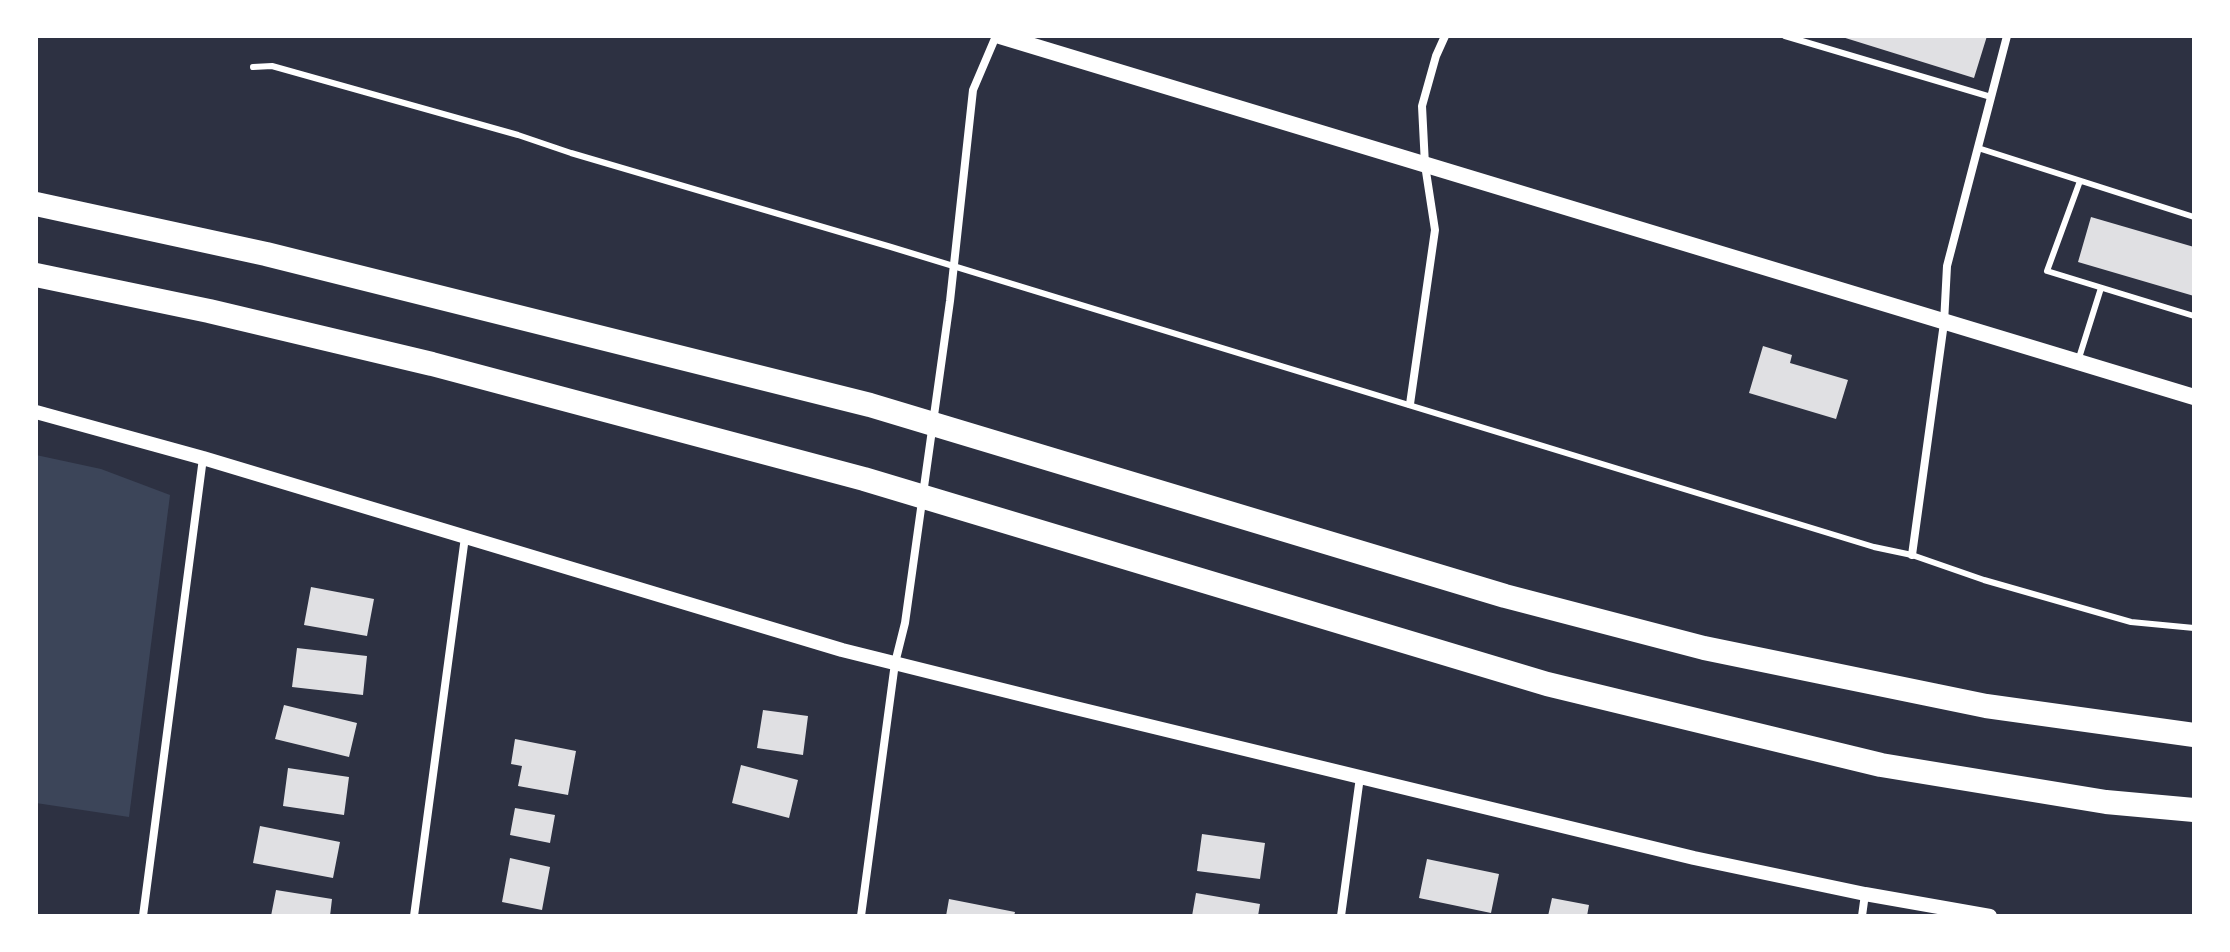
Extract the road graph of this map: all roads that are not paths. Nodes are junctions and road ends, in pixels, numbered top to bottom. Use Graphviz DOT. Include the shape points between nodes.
graph roads {
  1 [pos="998,36"];
  2 [pos="1445,36"];
  3 [pos="1785,36"];
  4 [pos="2007,36"];
  5 [pos="253,67"];
  6 [pos="1991,97"];
  7 [pos="1978,148"];
  8 [pos="1425,165"];
  9 [pos="2080,181"];
  10 [pos="36,204"];
  11 [pos="2194,217"];
  12 [pos="954,266"];
  13 [pos="36,275"];
  14 [pos="2101,288"];
  15 [pos="2194,316"];
  16 [pos="1944,323"];
  17 [pos="2078,362"];
  18 [pos="2194,397"];
  19 [pos="1410,404"];
  20 [pos="36,412"];
  21 [pos="203,458"];
  22 [pos="465,537"];
  23 [pos="1912,555"];
  24 [pos="2194,628"];
  25 [pos="895,663"];
  26 [pos="2194,735"];
  27 [pos="1360,777"];
  28 [pos="2106,802"];
  29 [pos="2194,810"];
  30 [pos="2194,824"];
  31 [pos="1865,894"];
  32 [pos="143,916"];
  33 [pos="414,916"];
  34 [pos="861,916"];
  35 [pos="1341,916"];
  36 [pos="1862,916"];
  37 [pos="1990,916"];
  1 -- 8 [label="main road"];
  1 -- 12 [label="street" via="973,90"];
  2 -- 8 [label="street" via="1422,106"];
  3 -- 6 [label="lane"];
  4 -- 6 [label="street"];
  5 -- 12 [label="lane" via="272,66 518,135"];
  6 -- 7 [label="street"];
  7 -- 9 [label="lane"];
  7 -- 16 [label="street" via="1947,266"];
  8 -- 16 [label="main road"];
  8 -- 19 [label="street" via="1435,230"];
  9 -- 11 [label="lane"];
  9 -- 14 [label="lane" via="2047,271"];
  10 -- 26 [label="highway" via="266,254 870,405 1505,596 1704,648 1986,706"];
  12 -- 19 [label="lane"];
  12 -- 25 [label="street" via="905,623"];
  13 -- 28 [label="highway" via="432,364 864,479 1547,684 1881,765"];
  14 -- 15 [label="lane"];
  14 -- 17 [label="lane"];
  16 -- 17 [label="main road"];
  16 -- 23 [label="street"];
  17 -- 18 [label="main road"];
  19 -- 23 [label="lane"];
  20 -- 21 [label="street"];
  21 -- 22 [label="street"];
  21 -- 32 [label="street"];
  22 -- 25 [label="street"];
  22 -- 33 [label="street"];
  23 -- 24 [label="lane" via="2131,622"];
  25 -- 27 [label="street"];
  25 -- 34 [label="street"];
  27 -- 31 [label="street"];
  27 -- 35 [label="street"];
  28 -- 29 [label="highway"];
  28 -- 30 [label="highway"];
  31 -- 36 [label="street"];
  31 -- 37 [label="street"];
}
